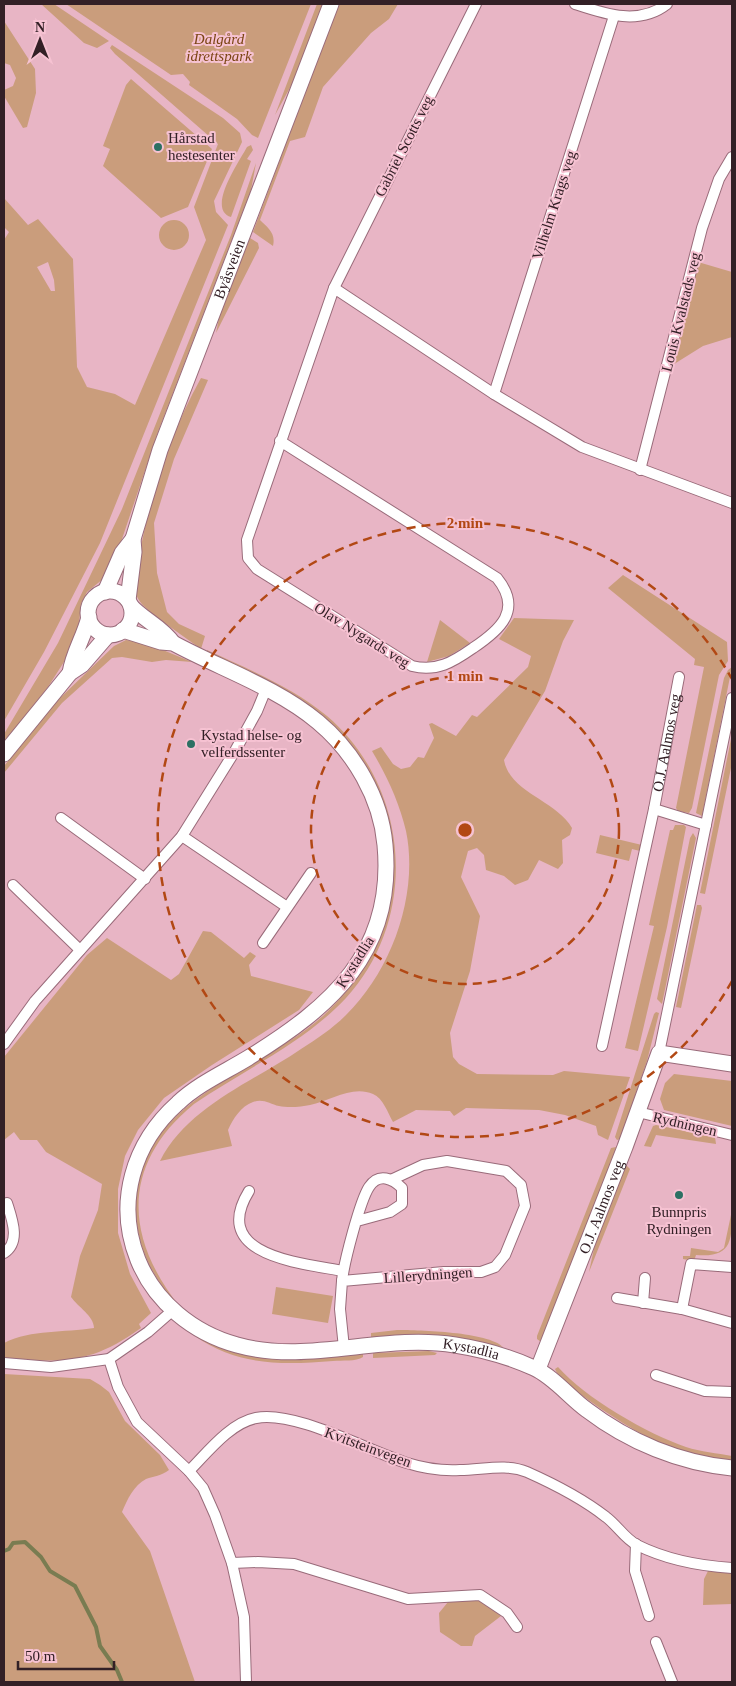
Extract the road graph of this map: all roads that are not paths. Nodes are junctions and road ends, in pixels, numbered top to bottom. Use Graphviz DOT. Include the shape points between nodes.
graph roads {
  1 [pos="331,4"];
  2 [pos="476,4"];
  3 [pos="575,4"];
  4 [pos="667,4"];
  5 [pos="614,16"];
  6 [pos="732,157"];
  7 [pos="334,288"];
  8 [pos="494,394"];
  9 [pos="280,441"];
  10 [pos="640,470"];
  11 [pos="732,502"];
  12 [pos="133,538"];
  13 [pos="105,592"];
  14 [pos="130,603"];
  15 [pos="89,617"];
  16 [pos="124,630"];
  17 [pos="108,635"];
  18 [pos="173,643"];
  19 [pos="70,673"];
  20 [pos="679,677"];
  21 [pos="266,689"];
  22 [pos="732,698"];
  23 [pos="4,754"];
  24 [pos="654,809"];
  25 [pos="61,818"];
  26 [pos="706,825"];
  27 [pos="182,836"];
  28 [pos="311,873"];
  29 [pos="145,879"];
  30 [pos="12,885"];
  31 [pos="287,907"];
  32 [pos="263,943"];
  33 [pos="80,950"];
  34 [pos="5,1039"];
  35 [pos="602,1046"];
  36 [pos="659,1054"];
  37 [pos="732,1064"];
  38 [pos="638,1112"];
  39 [pos="732,1135"];
  40 [pos="393,1179"];
  41 [pos="249,1190"];
  42 [pos="7,1202"];
  43 [pos="357,1221"];
  44 [pos="4,1253"];
  45 [pos="732,1267"];
  46 [pos="342,1276"];
  47 [pos="645,1278"];
  48 [pos="616,1298"];
  49 [pos="643,1303"];
  50 [pos="682,1309"];
  51 [pos="172,1311"];
  52 [pos="732,1323"];
  53 [pos="344,1348"];
  54 [pos="109,1359"];
  55 [pos="4,1363"];
  56 [pos="538,1369"];
  57 [pos="656,1375"];
  58 [pos="732,1392"];
  59 [pos="732,1468"];
  60 [pos="189,1471"];
  61 [pos="636,1544"];
  62 [pos="232,1563"];
  63 [pos="732,1568"];
  64 [pos="648,1616"];
  65 [pos="517,1627"];
  66 [pos="656,1642"];
  67 [pos="246,1682"];
  68 [pos="672,1682"];
  1 -- 12 [label="street, Byåsveien" via="163,442"];
  2 -- 7 [label="street, Gabriel Scotts veg"];
  3 -- 5 [label="street"];
  4 -- 5 [label="street" via="634,17"];
  5 -- 8 [label="street, Vilhelm Krags veg"];
  6 -- 10 [label="street, Louis Kvalstads veg" via="719,179 705,219"];
  7 -- 8 [label="street"];
  7 -- 9 [label="street, Olav Nygards veg"];
  8 -- 10 [label="street" via="582,448"];
  9 -- 9 [label="street, Olav Nygards veg" via="497,578 508,596 509,607 506,619 498,629 446,665 424,669 412,666 257,569 248,558 247,540"];
  10 -- 11 [label="street"];
  12 -- 13 [label="street, Byåsveien" via="122,553"];
  12 -- 14 [label="street, Byåsveien"];
  13 -- 14 [label="street" via="118,593"];
  13 -- 15 [label="street" via="90,604"];
  14 -- 16 [label="street" via="132,618"];
  14 -- 18 [label="street, Kystadlia" via="140,615 166,632"];
  15 -- 17 [label="street" via="95,628"];
  15 -- 19 [label="street" via="83,640 72,658"];
  16 -- 17 [label="street"];
  16 -- 18 [label="street, Kystadlia"];
  17 -- 19 [label="street" via="82,665"];
  18 -- 21 [label="street, Kystadlia"];
  19 -- 23 [label="street"];
  20 -- 24 [label="street, O.J. Aalmos veg"];
  21 -- 27 [label="street" via="235,751"];
  21 -- 51 [label="street, Kystadlia" via="318,721 356,764 367,784 384,835 387,876 384,900 366,951 335,994 281,1037 179,1102 158,1125 139,1154 128,1199 130,1235 147,1279"];
  22 -- 26 [label="street, O.J. Aalmos veg"];
  24 -- 26 [label="street, O.J. Aalmos veg"];
  24 -- 35 [label="street, O.J. Aalmos veg"];
  25 -- 29 [label="street"];
  26 -- 36 [label="street, O.J. Aalmos veg"];
  27 -- 29 [label="street"];
  27 -- 31 [label="street"];
  28 -- 31 [label="street"];
  29 -- 33 [label="street"];
  30 -- 33 [label="street"];
  31 -- 32 [label="street"];
  33 -- 34 [label="street"];
  36 -- 37 [label="street"];
  36 -- 38 [label="street, O.J. Aalmos veg"];
  38 -- 39 [label="street, Rydningen"];
  38 -- 56 [label="street, O.J. Aalmos veg"];
  40 -- 43 [label="street, Lillerydningen" via="382,1178 370,1186"];
  40 -- 43 [label="street" via="402,1188 402,1204 390,1212"];
  40 -- 46 [label="street, Lillerydningen" via="423,1165 447,1161 506,1171 521,1185 525,1206 505,1256 495,1267 481,1272"];
  41 -- 46 [label="street, Lillerydningen" via="242,1202 240,1222 243,1235 254,1246 280,1260"];
  42 -- 44 [label="street" via="14,1233 13,1242"];
  43 -- 46 [label="street, Lillerydningen"];
  45 -- 50 [label="street" via="691,1264"];
  46 -- 53 [label="street, Lillerydningen" via="340,1309"];
  47 -- 49 [label="street"];
  48 -- 49 [label="street"];
  49 -- 50 [label="street"];
  50 -- 52 [label="street"];
  51 -- 53 [label="street, Kystadlia" via="213,1336 242,1346 285,1352"];
  51 -- 54 [label="street"];
  53 -- 56 [label="street, Kystadlia" via="442,1343"];
  54 -- 55 [label="street" via="51,1367"];
  54 -- 60 [label="street" via="118,1387 137,1422"];
  56 -- 59 [label="street" via="619,1432 675,1457 698,1464"];
  57 -- 58 [label="street" via="705,1391"];
  60 -- 61 [label="street, Kvitsteinvegen" via="237,1426 256,1418 277,1416 408,1463 459,1470 508,1468 524,1471 606,1517"];
  60 -- 62 [label="street" via="202,1488 215,1515"];
  61 -- 63 [label="street, Kvitsteinvegen" via="685,1560"];
  61 -- 64 [label="street" via="635,1571"];
  62 -- 65 [label="street" via="294,1564 408,1599 480,1595 507,1613"];
  62 -- 67 [label="street" via="244,1617"];
  66 -- 68 [label="street"];
}
